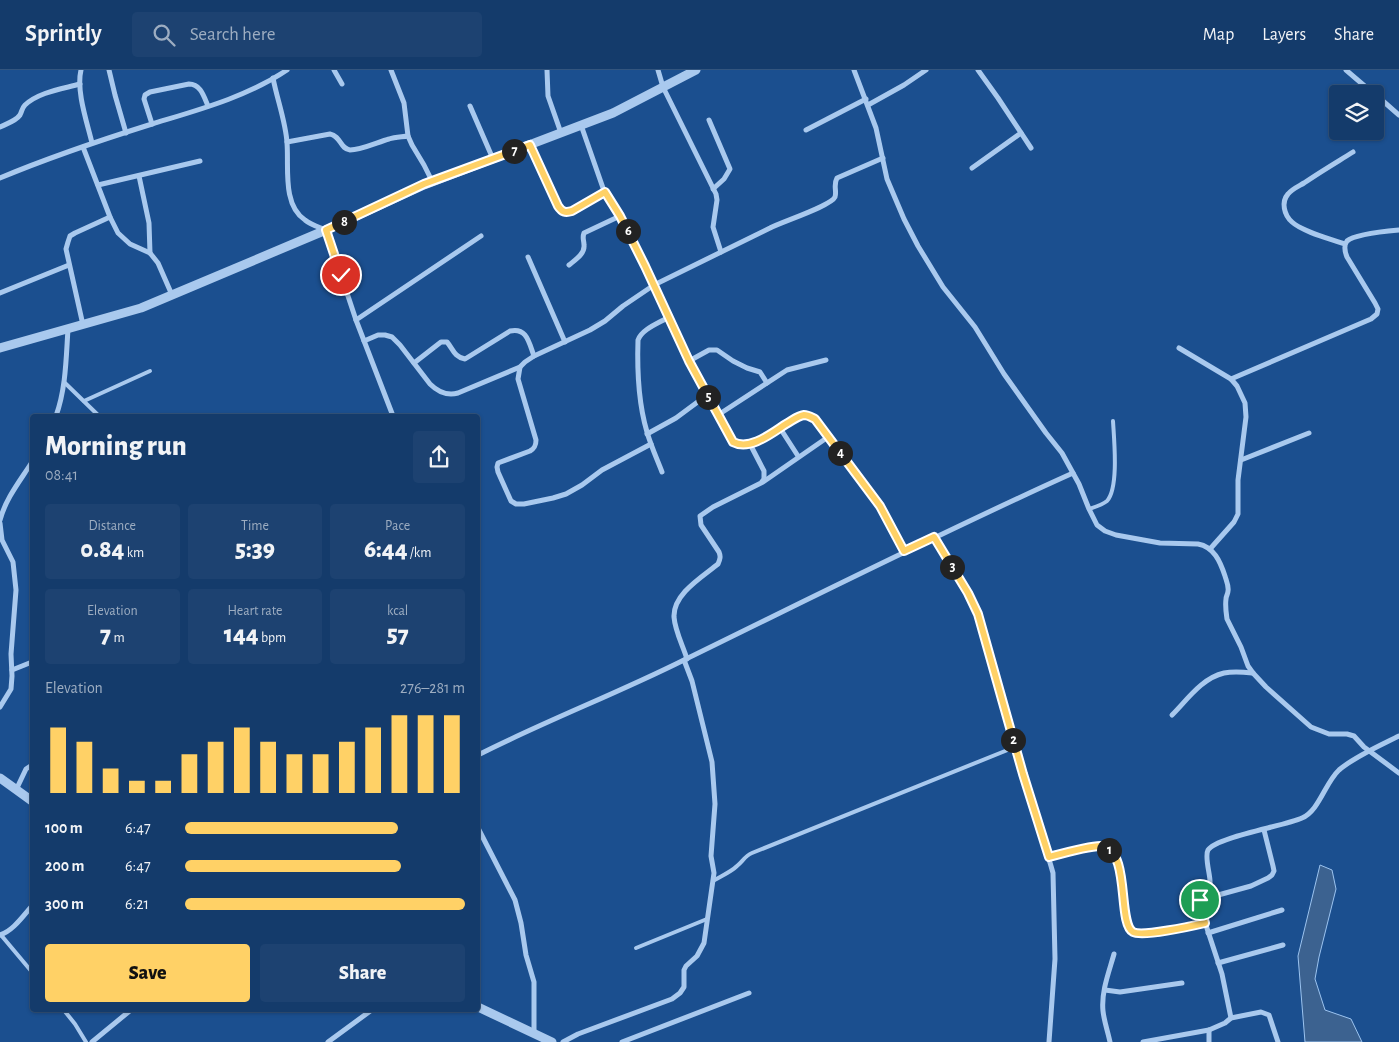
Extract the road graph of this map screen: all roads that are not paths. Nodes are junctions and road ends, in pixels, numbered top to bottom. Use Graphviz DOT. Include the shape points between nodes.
graph roads {
  1 [pos="81,70"];
  2 [pos="110,70"];
  3 [pos="287,70"];
  4 [pos="334,70"];
  5 [pos="391,70"];
  6 [pos="547,70"];
  7 [pos="658,70"];
  8 [pos="696,70"];
  9 [pos="854,70"];
  10 [pos="926,70"];
  11 [pos="978,70"];
  12 [pos="1346,70"];
  13 [pos="273,78"];
  14 [pos="80,84"];
  15 [pos="342,84"];
  16 [pos="1364,85"];
  17 [pos="663,87"];
  18 [pos="867,102"];
  19 [pos="1384,102"];
  20 [pos="208,106"];
  21 [pos="470,106"];
  22 [pos="1399,115"];
  23 [pos="709,120"];
  24 [pos="152,124"];
  25 [pos="581,125"];
  26 [pos="0,127"];
  27 [pos="806,130"];
  28 [pos="126,132"];
  29 [pos="561,133"];
  30 [pos="1021,133"];
  31 [pos="408,136"];
  32 [pos="287,142"];
  33 [pos="92,143"];
  34 [pos="530,145"];
  35 [pos="82,147"];
  36 [pos="1031,148"];
  37 [pos="1353,152"];
  38 [pos="493,158"];
  39 [pos="883,158"];
  40 [pos="200,161"];
  41 [pos="972,168"];
  42 [pos="139,176"];
  43 [pos="0,178"];
  44 [pos="432,181"];
  45 [pos="98,185"];
  46 [pos="713,188"];
  47 [pos="605,192"];
  48 [pos="620,216"];
  49 [pos="110,217"];
  50 [pos="326,230"];
  51 [pos="1399,230"];
  52 [pos="481,236"];
  53 [pos="1345,244"];
  54 [pos="721,252"];
  55 [pos="150,253"];
  56 [pos="528,257"];
  57 [pos="69,265"];
  58 [pos="568,265"];
  59 [pos="654,285"];
  60 [pos="0,293"];
  61 [pos="172,296"];
  62 [pos="669,317"];
  63 [pos="356,320"];
  64 [pos="83,325"];
  65 [pos="68,329"];
  66 [pos="364,340"];
  67 [pos="566,342"];
  68 [pos="0,348"];
  69 [pos="1179,348"];
  70 [pos="534,356"];
  71 [pos="826,360"];
  72 [pos="689,361"];
  73 [pos="414,363"];
  74 [pos="520,367"];
  75 [pos="150,371"];
  76 [pos="1231,379"];
  77 [pos="64,382"];
  78 [pos="768,383"];
  79 [pos="707,395"];
  80 [pos="84,401"];
  81 [pos="57,414"];
  82 [pos="97,414"];
  83 [pos="392,414"];
  84 [pos="718,415"];
  85 [pos="1113,422"];
  86 [pos="780,428"];
  87 [pos="1308,433"];
  88 [pos="647,434"];
  89 [pos="828,437"];
  90 [pos="651,444"];
  91 [pos="750,444"];
  92 [pos="798,456"];
  93 [pos="1241,460"];
  94 [pos="30,465"];
  95 [pos="662,472"];
  96 [pos="1073,473"];
  97 [pos="761,483"];
  98 [pos="1089,509"];
  99 [pos="0,522"];
  100 [pos="934,537"];
  101 [pos="1210,550"];
  102 [pos="904,551"];
  103 [pos="686,659"];
  104 [pos="30,663"];
  105 [pos="12,670"];
  106 [pos="1252,673"];
  107 [pos="0,707"];
  108 [pos="1172,715"];
  109 [pos="1399,736"];
  110 [pos="1015,747"];
  111 [pos="1369,751"];
  112 [pos="480,754"];
  113 [pos="30,766"];
  114 [pos="1399,773"];
  115 [pos="0,778"];
  116 [pos="16,790"];
  117 [pos="30,800"];
  118 [pos="1264,830"];
  119 [pos="480,832"];
  120 [pos="1049,857"];
  121 [pos="713,880"];
  122 [pos="1200,900"];
  123 [pos="30,908"];
  124 [pos="1282,910"];
  125 [pos="708,919"];
  126 [pos="1205,923"];
  127 [pos="1208,933"];
  128 [pos="1,935"];
  129 [pos="1283,945"];
  130 [pos="636,948"];
  131 [pos="1114,954"];
  132 [pos="1218,963"];
  133 [pos="30,970"];
  134 [pos="1182,982"];
  135 [pos="1105,990"];
  136 [pos="749,993"];
  137 [pos="480,1008"];
  138 [pos="65,1012"];
  139 [pos="128,1012"];
  140 [pos="369,1012"];
  141 [pos="1231,1018"];
  142 [pos="1209,1030"];
  143 [pos="534,1033"];
  144 [pos="86,1042"];
  145 [pos="92,1042"];
  146 [pos="328,1042"];
  147 [pos="552,1042"];
  148 [pos="562,1042"];
  149 [pos="622,1042"];
  150 [pos="1049,1042"];
  151 [pos="1110,1042"];
  152 [pos="1143,1042"];
  153 [pos="1209,1042"];
  154 [pos="1278,1042"];
  1 -- 14 [label="street"];
  2 -- 28 [label="street"];
  3 -- 13 [label="street"];
  4 -- 15 [label="street"];
  5 -- 31 [label="street" via="404,103"];
  6 -- 29 [label="street" via="548,96"];
  7 -- 17 [label="street"];
  8 -- 17 [label="street"];
  9 -- 18 [label="street"];
  10 -- 18 [label="street" via="904,85"];
  11 -- 30 [label="street"];
  12 -- 16 [label="street"];
  13 -- 20 [label="street"];
  13 -- 32 [label="street"];
  14 -- 26 [label="street" via="34,99 24,106 16,120"];
  14 -- 33 [label="street"];
  17 -- 25 [label="street" via="613,113"];
  17 -- 46 [label="street"];
  18 -- 27 [label="street"];
  18 -- 39 [label="street"];
  19 -- 22 [label="street"];
  20 -- 24 [label="street"];
  20 -- 24 [label="street" via="195,84 150,92 144,98"];
  21 -- 38 [label="street"];
  23 -- 46 [label="street" via="730,169"];
  24 -- 28 [label="street"];
  25 -- 29 [label="street"];
  25 -- 47 [label="street"];
  28 -- 33 [label="street"];
  29 -- 34 [label="street"];
  30 -- 36 [label="street"];
  30 -- 41 [label="street"];
  31 -- 32 [label="street" via="350,150 334,134"];
  31 -- 44 [label="street"];
  32 -- 50 [label="street" via="287,180 294,205 306,221"];
  33 -- 35 [label="street"];
  34 -- 38 [label="street"];
  34 -- 47 [label="street" via="562,211 572,211"];
  35 -- 43 [label="street"];
  35 -- 45 [label="street"];
  37 -- 53 [label="street" via="1288,194 1283,206 1292,222"];
  38 -- 44 [label="street"];
  39 -- 54 [label="street" via="837,178 835,197 831,202"];
  39 -- 96 [label="street" via="892,192 922,253"];
  40 -- 42 [label="street"];
  42 -- 45 [label="street"];
  42 -- 55 [label="street" via="149,223"];
  44 -- 50 [label="street"];
  45 -- 49 [label="street"];
  46 -- 54 [label="street" via="717,200 713,227"];
  47 -- 48 [label="street"];
  48 -- 58 [label="street" via="584,233 583,253"];
  48 -- 59 [label="street"];
  49 -- 55 [label="street" via="123,238"];
  49 -- 57 [label="street" via="70,236 66,249"];
  50 -- 61 [label="street"];
  50 -- 63 [label="street"];
  51 -- 53 [label="street" via="1361,236"];
  52 -- 63 [label="street"];
  53 -- 76 [label="street" via="1347,257 1375,303 1377,314"];
  54 -- 59 [label="street"];
  55 -- 61 [label="street" via="158,263"];
  56 -- 67 [label="street"];
  57 -- 60 [label="street"];
  57 -- 64 [label="street"];
  59 -- 62 [label="street"];
  59 -- 67 [label="street" via="605,321"];
  61 -- 64 [label="street"];
  62 -- 72 [label="street"];
  62 -- 88 [label="street" via="646,330 638,340 638,375"];
  63 -- 66 [label="street"];
  64 -- 65 [label="street"];
  65 -- 68 [label="street"];
  65 -- 77 [label="street"];
  66 -- 73 [label="street" via="378,335 392,337"];
  66 -- 83 [label="street"];
  67 -- 70 [label="street"];
  69 -- 76 [label="street"];
  70 -- 73 [label="street" via="524,333 515,330 465,359 454,354 447,342 440,342"];
  70 -- 74 [label="street"];
  71 -- 78 [label="street" via="791,368"];
  72 -- 78 [label="street" via="708,350 717,350 733,361 760,372"];
  72 -- 79 [label="street"];
  73 -- 74 [label="street" via="434,388 453,394"];
  74 -- 90 [label="street" via="518,379 536,445 534,449 497,466 511,501 516,504 566,494"];
  75 -- 80 [label="lane"];
  76 -- 93 [label="street" via="1245,402"];
  77 -- 80 [label="lane"];
  77 -- 81 [label="street"];
  78 -- 84 [label="street"];
  79 -- 84 [label="street"];
  79 -- 88 [label="street"];
  80 -- 82 [label="lane"];
  84 -- 91 [label="street" via="733,442"];
  85 -- 98 [label="lane" via="1113,488 1108,500"];
  86 -- 89 [label="street" via="796,418 809,415"];
  86 -- 91 [label="street"];
  86 -- 92 [label="street"];
  87 -- 93 [label="street"];
  88 -- 90 [label="street"];
  89 -- 92 [label="street"];
  89 -- 102 [label="street" via="880,506"];
  90 -- 95 [label="street"];
  91 -- 97 [label="street" via="765,475"];
  92 -- 97 [label="street"];
  93 -- 101 [label="street" via="1238,514"];
  94 -- 99 [label="street" via="3,508"];
  96 -- 98 [label="street"];
  96 -- 100 [label="street"];
  97 -- 103 [label="street" via="700,516 701,525 720,560 685,592 676,605 675,625"];
  98 -- 101 [label="street" via="1098,525 1116,535 1160,543 1198,544"];
  99 -- 105 [label="street" via="2,540 15,571"];
  100 -- 102 [label="street"];
  100 -- 110 [label="street" via="978,614"];
  101 -- 106 [label="street" via="1219,560 1228,585 1228,619"];
  102 -- 103 [label="street"];
  103 -- 112 [label="street"];
  103 -- 121 [label="street" via="712,762 716,804 711,856"];
  104 -- 105 [label="street"];
  105 -- 107 [label="street" via="11,689"];
  106 -- 108 [label="street" via="1226,672 1210,678"];
  106 -- 111 [label="street" via="1312,726 1329,734 1354,736"];
  109 -- 111 [label="street"];
  110 -- 120 [label="street"];
  110 -- 121 [label="lane" via="752,852 734,869"];
  111 -- 114 [label="street"];
  111 -- 118 [label="street" via="1340,769 1309,814"];
  113 -- 116 [label="street"];
  115 -- 116 [label="street"];
  116 -- 117 [label="street"];
  118 -- 122 [label="street" via="1230,838 1208,851 1210,883"];
  118 -- 122 [label="street" via="1274,871 1272,875 1251,886"];
  119 -- 143 [label="street" via="518,908 534,982"];
  120 -- 126 [label="street" via="1102,846 1114,855 1123,885 1126,920 1133,932 1139,934"];
  120 -- 150 [label="street" via="1053,873 1055,954"];
  121 -- 125 [label="street"];
  122 -- 126 [label="street"];
  123 -- 128 [label="street"];
  124 -- 127 [label="street"];
  125 -- 130 [label="lane"];
  125 -- 148 [label="street" via="704,943 684,970 684,987 680,993"];
  126 -- 127 [label="street"];
  127 -- 132 [label="street"];
  128 -- 133 [label="lane"];
  129 -- 132 [label="street"];
  131 -- 135 [label="street"];
  132 -- 141 [label="street"];
  134 -- 135 [label="street" via="1120,992"];
  135 -- 151 [label="street" via="1103,1013"];
  136 -- 149 [label="street"];
  137 -- 143 [label="street"];
  138 -- 144 [label="lane"];
  139 -- 145 [label="street"];
  140 -- 146 [label="street"];
  141 -- 142 [label="street"];
  141 -- 154 [label="street" via="1266,1012"];
  142 -- 152 [label="street"];
  142 -- 153 [label="street"];
  143 -- 147 [label="street"];
}
